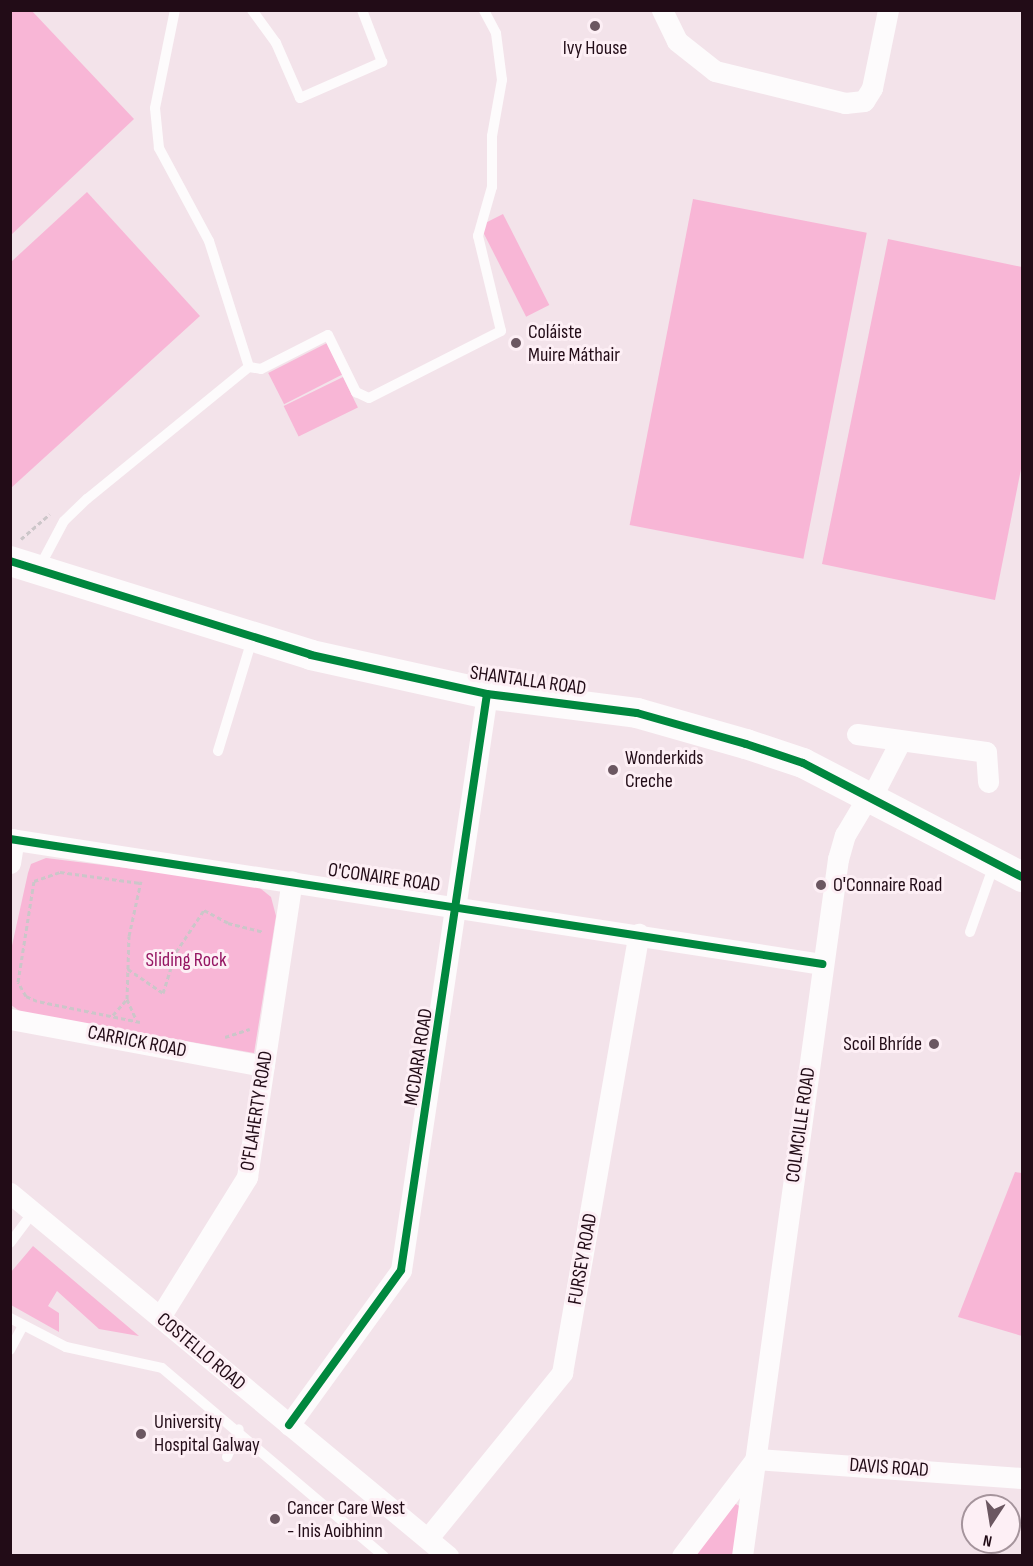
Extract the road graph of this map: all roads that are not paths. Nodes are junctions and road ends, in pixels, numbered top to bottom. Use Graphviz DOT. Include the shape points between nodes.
graph roads {
  1 [pos="175,10"];
  2 [pos="252,10"];
  3 [pos="362,10"];
  4 [pos="484,10"];
  5 [pos="662,10"];
  6 [pos="888,10"];
  7 [pos="249,367"];
  8 [pos="25,565"];
  9 [pos="252,639"];
  10 [pos="487,694"];
  11 [pos="857,734"];
  12 [pos="900,742"];
  13 [pos="218,751"];
  14 [pos="988,782"];
  15 [pos="869,799"];
  16 [pos="12,839"];
  17 [pos="10,863"];
  18 [pos="994,865"];
  19 [pos="1023,877"];
  20 [pos="292,881"];
  21 [pos="458,905"];
  22 [pos="970,932"];
  23 [pos="639,934"];
  24 [pos="822,964"];
  25 [pos="10,1018"];
  26 [pos="264,1066"];
  27 [pos="10,1194"];
  28 [pos="33,1212"];
  29 [pos="10,1243"];
  30 [pos="160,1317"];
  31 [pos="10,1318"];
  32 [pos="23,1326"];
  33 [pos="10,1350"];
  34 [pos="289,1425"];
  35 [pos="238,1430"];
  36 [pos="227,1457"];
  37 [pos="756,1459"];
  38 [pos="1023,1478"];
  39 [pos="428,1538"];
  40 [pos="384,1556"];
  41 [pos="448,1556"];
  42 [pos="682,1556"];
  43 [pos="742,1556"];
  1 -- 7 [label="lane" via="175,31 155,108 159,148 209,241"];
  2 -- 3 [label="lane" via="276,43 300,98 382,62"];
  4 -- 7 [label="lane" via="496,33 502,80 492,136 492,187 477,236 501,331 369,398 356,392 328,334 261,369"];
  5 -- 6 [label="street" via="677,41 733,78 845,103 864,101 872,88"];
  7 -- 8 [label="lane" via="169,427 64,521"];
  8 -- 9 [label="street, SHANTALLA ROAD"];
  9 -- 10 [label="street, SHANTALLA ROAD"];
  9 -- 13 [label="lane"];
  10 -- 15 [label="street, SHANTALLA ROAD" via="655,717 803,763"];
  10 -- 21 [label="street, MCDARA ROAD"];
  11 -- 12 [label="street"];
  12 -- 14 [label="street" via="987,752"];
  12 -- 15 [label="street, COLMCILLE ROAD"];
  15 -- 18 [label="street, SHANTALLA ROAD"];
  15 -- 24 [label="street, COLMCILLE ROAD" via="845,835"];
  16 -- 17 [label="street"];
  16 -- 20 [label="street, O'CONAIRE ROAD"];
  18 -- 19 [label="street, SHANTALLA ROAD"];
  18 -- 22 [label="lane"];
  20 -- 21 [label="street, O'CONAIRE ROAD"];
  20 -- 26 [label="street, O'FLAHERTY ROAD"];
  21 -- 23 [label="street, O'CONAIRE ROAD"];
  21 -- 34 [label="street, MCDARA ROAD" via="401,1270 390,1292"];
  23 -- 24 [label="street, O'CONAIRE ROAD"];
  23 -- 39 [label="street, FURSEY ROAD" via="562,1373"];
  24 -- 37 [label="street, COLMCILLE ROAD"];
  25 -- 26 [label="street, CARRICK ROAD"];
  26 -- 30 [label="street, O'FLAHERTY ROAD" via="247,1177"];
  27 -- 28 [label="street, COSTELLO ROAD"];
  28 -- 29 [label="lane"];
  28 -- 30 [label="street, COSTELLO ROAD"];
  30 -- 34 [label="street, COSTELLO ROAD"];
  31 -- 32 [label="lane"];
  32 -- 33 [label="lane"];
  32 -- 35 [label="lane" via="66,1347 162,1368"];
  34 -- 39 [label="street, COSTELLO ROAD"];
  35 -- 36 [label="lane"];
  35 -- 40 [label="lane"];
  37 -- 38 [label="street, DAVIS ROAD"];
  37 -- 42 [label="street, COLMCILLE ROAD"];
  37 -- 43 [label="street, COLMCILLE ROAD"];
  39 -- 41 [label="street, COSTELLO ROAD"];
}
